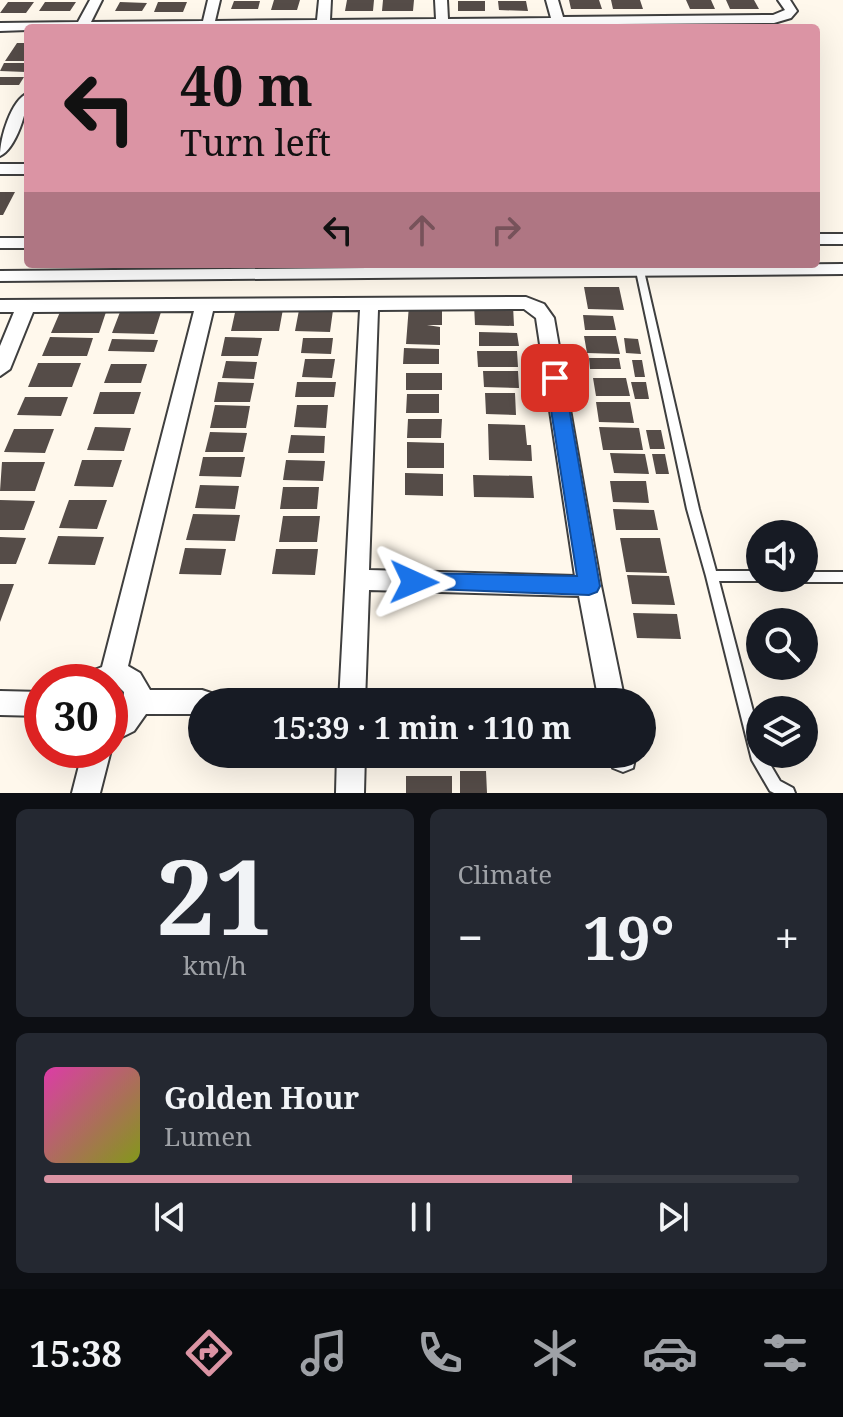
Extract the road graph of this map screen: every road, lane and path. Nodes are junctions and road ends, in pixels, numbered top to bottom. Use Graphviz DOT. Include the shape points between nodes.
graph roads {
  1 [pos="96,0"];
  2 [pos="214,0"];
  3 [pos="325,0"];
  4 [pos="441,0"];
  5 [pos="552,0"];
  6 [pos="784,0"];
  7 [pos="558,22"];
  8 [pos="442,23"];
  9 [pos="84,24"];
  10 [pos="208,24"];
  11 [pos="323,24"];
  12 [pos="0,27"];
  13 [pos="24,27"];
  14 [pos="24,105"];
  15 [pos="0,151"];
  16 [pos="0,169"];
  17 [pos="24,169"];
  18 [pos="820,239"];
  19 [pos="842,241"];
  20 [pos="0,243"];
  21 [pos="24,243"];
  22 [pos="820,267"];
  23 [pos="743,268"];
  24 [pos="843,269"];
  25 [pos="640,271"];
  26 [pos="0,276"];
  27 [pos="205,305"];
  28 [pos="369,305"];
  29 [pos="0,306"];
  30 [pos="26,306"];
  31 [pos="0,369"];
  32 [pos="712,576"];
  33 [pos="746,576"];
  34 [pos="818,577"];
  35 [pos="843,577"];
  36 [pos="356,580"];
  37 [pos="589,586"];
  38 [pos="107,664"];
  39 [pos="128,681"];
  40 [pos="352,688"];
  41 [pos="609,688"];
  42 [pos="139,702"];
  43 [pos="188,702"];
  44 [pos="0,703"];
  45 [pos="24,704"];
  46 [pos="128,718"];
  47 [pos="92,768"];
  48 [pos="351,768"];
  49 [pos="86,793"];
  50 [pos="350,793"];
  51 [pos="788,793"];
  1 -- 9 [label="street"];
  2 -- 10 [label="street"];
  3 -- 11 [label="street"];
  4 -- 8 [label="street"];
  5 -- 7 [label="street"];
  6 -- 7 [label="street" via="791,11 782,17"];
  7 -- 8 [label="street"];
  8 -- 11 [label="street"];
  12 -- 13 [label="street"];
  14 -- 15 [label="street"];
  16 -- 17 [label="street"];
  18 -- 19 [label="street"];
  20 -- 21 [label="street"];
  22 -- 24 [label="street"];
  23 -- 25 [label="street"];
  25 -- 26 [label="street"];
  25 -- 32 [label="lane"];
  27 -- 28 [label="street"];
  27 -- 30 [label="street"];
  27 -- 38 [label="street"];
  28 -- 36 [label="street"];
  28 -- 37 [label="street" via="526,303 538,308 545,318"];
  29 -- 30 [label="street"];
  30 -- 31 [label="street"];
  32 -- 33 [label="lane"];
  32 -- 51 [label="lane" via="759,760 775,786"];
  34 -- 35 [label="lane"];
  36 -- 37 [label="street"];
  36 -- 40 [label="street"];
  37 -- 41 [label="street"];
  39 -- 42 [label="street" via="139,691"];
  42 -- 43 [label="street"];
  42 -- 46 [label="street"];
  44 -- 45 [label="street"];
  47 -- 49 [label="street"];
  48 -- 50 [label="street"];
}
